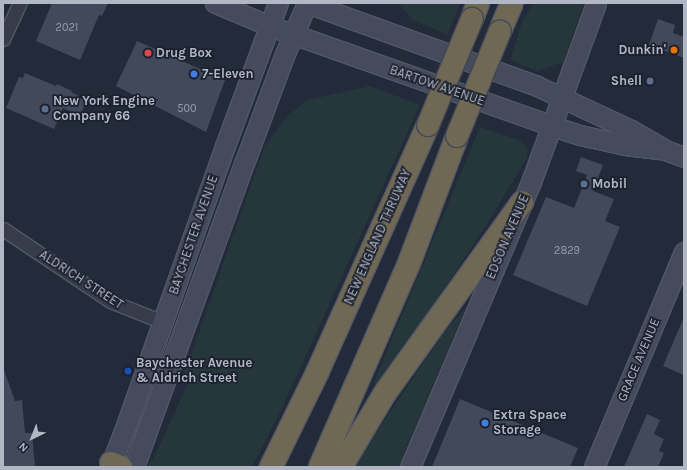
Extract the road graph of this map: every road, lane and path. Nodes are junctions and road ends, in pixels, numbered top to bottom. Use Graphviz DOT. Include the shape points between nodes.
graph roads {
  1 [pos="20,3"];
  2 [pos="215,3"];
  3 [pos="278,3"];
  4 [pos="307,3"];
  5 [pos="512,3"];
  6 [pos="596,3"];
  7 [pos="475,11"];
  8 [pos="270,26"];
  9 [pos="294,35"];
  10 [pos="3,39"];
  11 [pos="562,97"];
  12 [pos="552,126"];
  13 [pos="664,150"];
  14 [pos="684,157"];
  15 [pos="522,202"];
  16 [pos="3,229"];
  17 [pos="684,252"];
  18 [pos="163,322"];
  19 [pos="317,372"];
  20 [pos="114,466"];
  21 [pos="134,467"];
  22 [pos="270,467"];
  23 [pos="281,467"];
  24 [pos="320,467"];
  25 [pos="341,467"];
  26 [pos="410,467"];
  27 [pos="594,467"];
  1 -- 10 [label="street"];
  2 -- 8 [label="main road, BARTOW AVENUE"];
  3 -- 8 [label="main road, BAYCHESTER AVENUE"];
  4 -- 9 [label="main road, BAYCHESTER AVENUE"];
  4 -- 11 [label="main road, BARTOW AVENUE"];
  5 -- 24 [label="highway, bridge" via="457,136 408,266"];
  6 -- 11 [label="main road, EDSON AVENUE"];
  7 -- 19 [label="highway, NEW ENGLAND THRUWAY, bridge" via="428,126"];
  8 -- 9 [label="main road, BARTOW AVENUE"];
  8 -- 18 [label="main road, BAYCHESTER AVENUE"];
  9 -- 12 [label="main road, BARTOW AVENUE"];
  9 -- 21 [label="main road, BAYCHESTER AVENUE" via="245,161"];
  11 -- 12 [label="main road, EDSON AVENUE"];
  11 -- 13 [label="main road, BARTOW AVENUE" via="632,130"];
  12 -- 13 [label="main road, BARTOW AVENUE" via="625,145"];
  12 -- 15 [label="main road, EDSON AVENUE"];
  13 -- 14 [label="main road, BARTOW AVENUE"];
  15 -- 25 [label="highway" via="385,393"];
  15 -- 26 [label="main road, EDSON AVENUE"];
  16 -- 18 [label="street, ALDRICH STREET" via="110,302"];
  17 -- 27 [label="main road, GRACE AVENUE"];
  18 -- 20 [label="main road, BAYCHESTER AVENUE"];
  19 -- 22 [label="highway, NEW ENGLAND THRUWAY"];
  19 -- 23 [label="highway"];
}
